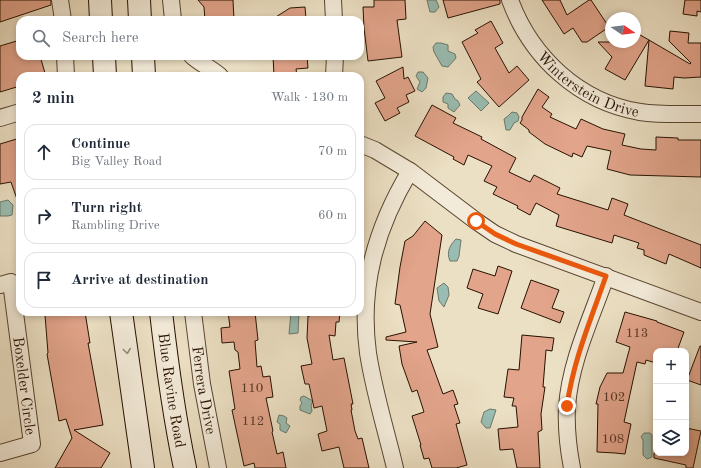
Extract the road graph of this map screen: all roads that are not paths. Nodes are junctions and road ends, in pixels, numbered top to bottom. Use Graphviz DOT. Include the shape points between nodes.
graph roads {
  1 [pos="60,0"];
  2 [pos="100,0"];
  3 [pos="139,0"];
  4 [pos="171,0"];
  5 [pos="333,0"];
  6 [pos="510,0"];
  7 [pos="62,16"];
  8 [pos="102,16"];
  9 [pos="140,16"];
  10 [pos="173,16"];
  11 [pos="334,16"];
  12 [pos="65,60"];
  13 [pos="104,60"];
  14 [pos="143,60"];
  15 [pos="198,60"];
  16 [pos="335,60"];
  17 [pos="66,72"];
  18 [pos="105,72"];
  19 [pos="144,72"];
  20 [pos="216,72"];
  21 [pos="334,72"];
  22 [pos="16,113"];
  23 [pos="701,114"];
  24 [pos="0,118"];
  25 [pos="364,146"];
  26 [pos="410,170"];
  27 [pos="606,276"];
  28 [pos="0,285"];
  29 [pos="701,312"];
  30 [pos="122,316"];
  31 [pos="161,316"];
  32 [pos="194,316"];
  33 [pos="0,453"];
  34 [pos="144,468"];
  35 [pos="185,468"];
  36 [pos="218,468"];
  37 [pos="395,468"];
  38 [pos="572,468"];
  1 -- 7 [label="street"];
  2 -- 8 [label="main road"];
  3 -- 9 [label="main road"];
  4 -- 10 [label="street"];
  5 -- 11 [label="street"];
  6 -- 23 [label="street, Winterstein Drive" via="526,35 540,54 565,78 595,98 639,112"];
  12 -- 17 [label="street"];
  13 -- 18 [label="main road"];
  14 -- 19 [label="main road"];
  15 -- 20 [label="street"];
  16 -- 21 [label="street"];
  22 -- 24 [label="street"];
  25 -- 26 [label="street"];
  26 -- 27 [label="street" via="495,234"];
  26 -- 37 [label="street" via="396,194 380,232 366,298 368,353"];
  27 -- 29 [label="street"];
  27 -- 38 [label="street" via="570,384 567,427"];
  28 -- 33 [label="street, Boxelder Circle" via="11,282 32,444"];
  30 -- 34 [label="main road, one-way"];
  31 -- 35 [label="main road, Blue Ravine Road"];
  32 -- 36 [label="street, Ferrera Drive" via="202,384"];
}
